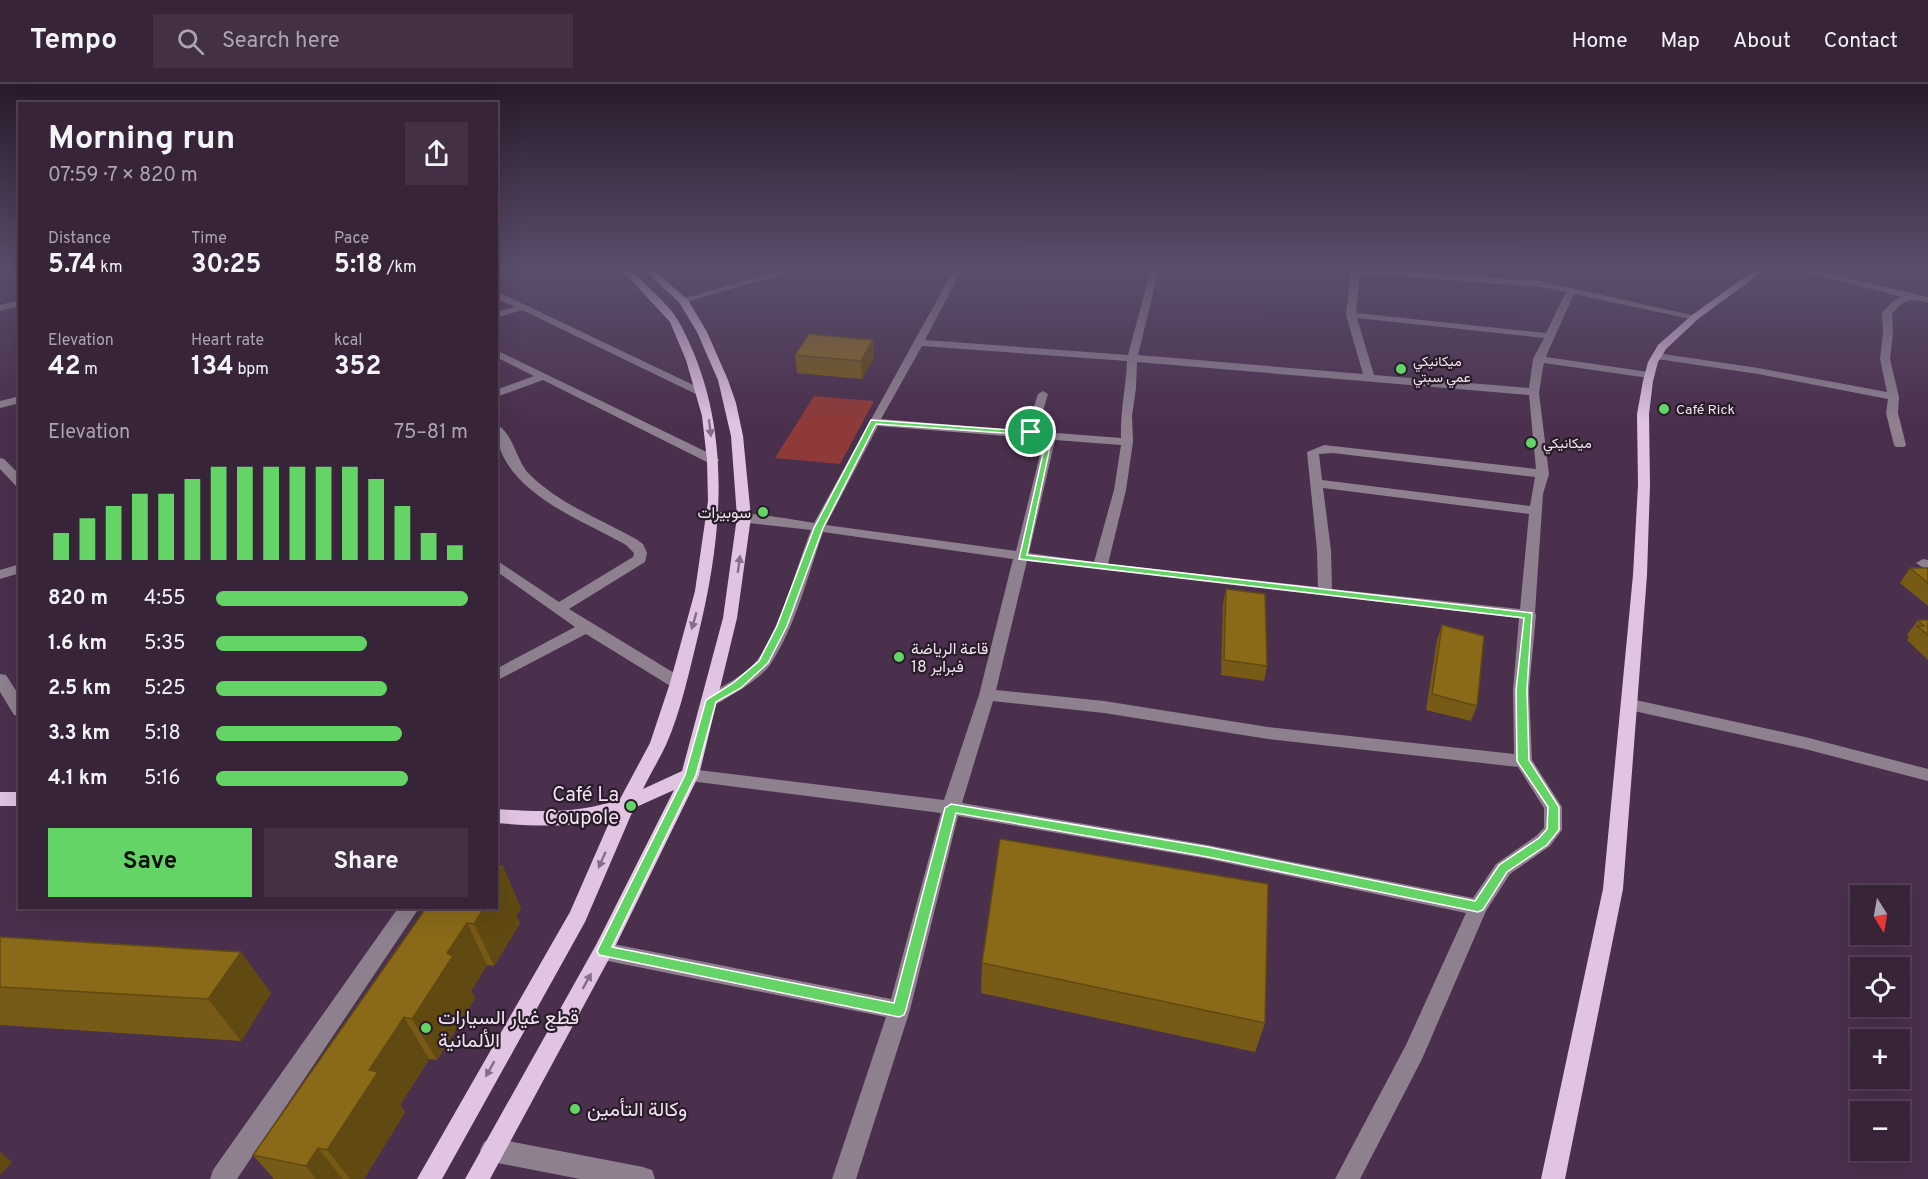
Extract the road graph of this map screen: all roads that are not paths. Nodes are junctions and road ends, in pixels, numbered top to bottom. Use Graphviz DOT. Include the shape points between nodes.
graph roads {
  1 [pos="550,320"];
  2 [pos="673,320"];
  3 [pos="695,320"];
  4 [pos="931,320"];
  5 [pos="1143,320"];
  6 [pos="1352,320"];
  7 [pos="1400,320"];
  8 [pos="1558,320"];
  9 [pos="1692,320"];
  10 [pos="1887,320"];
  11 [pos="1551,336"];
  12 [pos="919,343"];
  13 [pos="498,354"];
  14 [pos="1657,356"];
  15 [pos="1132,358"];
  16 [pos="1538,359"];
  17 [pos="1649,375"];
  18 [pos="542,377"];
  19 [pos="1368,377"];
  20 [pos="1534,392"];
  21 [pos="498,393"];
  22 [pos="702,393"];
  23 [pos="1043,394"];
  24 [pos="1894,397"];
  25 [pos="18,400"];
  26 [pos="0,405"];
  27 [pos="874,422"];
  28 [pos="498,430"];
  29 [pos="1031,432"];
  30 [pos="1051,434"];
  31 [pos="1127,442"];
  32 [pos="1900,445"];
  33 [pos="510,457"];
  34 [pos="713,460"];
  35 [pos="498,461"];
  36 [pos="0,462"];
  37 [pos="1543,474"];
  38 [pos="18,480"];
  39 [pos="1316,483"];
  40 [pos="1536,511"];
  41 [pos="713,515"];
  42 [pos="744,517"];
  43 [pos="819,528"];
  44 [pos="1022,557"];
  45 [pos="498,565"];
  46 [pos="1100,567"];
  47 [pos="18,569"];
  48 [pos="0,575"];
  49 [pos="1325,592"];
  50 [pos="558,609"];
  51 [pos="1529,615"];
  52 [pos="586,628"];
  53 [pos="498,675"];
  54 [pos="0,680"];
  55 [pos="678,683"];
  56 [pos="987,695"];
  57 [pos="711,700"];
  58 [pos="1631,705"];
  59 [pos="18,708"];
  60 [pos="1523,761"];
  61 [pos="690,775"];
  62 [pos="1928,775"];
  63 [pos="0,799"];
  64 [pos="18,799"];
  65 [pos="626,804"];
  66 [pos="951,808"];
  67 [pos="498,816"];
  68 [pos="1478,906"];
  69 [pos="408,909"];
  70 [pos="603,951"];
  71 [pos="899,1010"];
  72 [pos="492,1150"];
  73 [pos="222,1179"];
  74 [pos="429,1179"];
  75 [pos="477,1179"];
  76 [pos="644,1179"];
  77 [pos="844,1179"];
  78 [pos="1347,1179"];
  79 [pos="1553,1179"];
  1 -- 22 [label="street"];
  2 -- 22 [label="main road"];
  3 -- 42 [label="main road" via="730,403"];
  4 -- 12 [label="street"];
  5 -- 15 [label="street"];
  6 -- 19 [label="street"];
  7 -- 11 [label="street"];
  8 -- 11 [label="street"];
  9 -- 14 [label="main road"];
  10 -- 24 [label="street" via="1885,359"];
  11 -- 16 [label="street"];
  12 -- 15 [label="street"];
  12 -- 27 [label="street"];
  13 -- 18 [label="street"];
  14 -- 17 [label="main road"];
  14 -- 24 [label="street"];
  15 -- 19 [label="street"];
  15 -- 31 [label="street"];
  16 -- 17 [label="street"];
  16 -- 20 [label="street"];
  17 -- 58 [label="main road" via="1643,414 1644,496"];
  18 -- 21 [label="street"];
  18 -- 34 [label="street"];
  19 -- 20 [label="street"];
  20 -- 37 [label="street"];
  22 -- 34 [label="main road, one-way"];
  23 -- 29 [label="street"];
  24 -- 32 [label="street" via="1892,414"];
  25 -- 26 [label="street"];
  27 -- 29 [label="street"];
  27 -- 43 [label="street"];
  28 -- 33 [label="street" via="506,440"];
  29 -- 30 [label="street"];
  30 -- 31 [label="street"];
  30 -- 44 [label="street"];
  31 -- 46 [label="street" via="1120,490"];
  33 -- 35 [label="street"];
  33 -- 50 [label="street" via="517,470 536,487 631,542 641,554 640,560 627,569"];
  34 -- 41 [label="main road"];
  36 -- 38 [label="street"];
  37 -- 39 [label="street" via="1324,449 1313,452"];
  37 -- 40 [label="street"];
  39 -- 40 [label="street"];
  39 -- 49 [label="street"];
  40 -- 51 [label="street"];
  41 -- 42 [label="street"];
  41 -- 55 [label="main road, one-way" via="702,591"];
  42 -- 43 [label="street"];
  57 -- 42 [label="main road, one-way" via="730,618"];
  43 -- 44 [label="street"];
  43 -- 57 [label="street" via="782,626 763,663"];
  44 -- 46 [label="street"];
  44 -- 56 [label="street"];
  45 -- 50 [label="street"];
  46 -- 49 [label="street"];
  47 -- 48 [label="street"];
  49 -- 51 [label="street"];
  50 -- 52 [label="street"];
  51 -- 60 [label="street" via="1521,690"];
  52 -- 53 [label="street"];
  52 -- 55 [label="street"];
  54 -- 59 [label="street"];
  55 -- 65 [label="main road" via="658,743"];
  56 -- 60 [label="street" via="1104,707 1268,733"];
  56 -- 66 [label="street"];
  57 -- 61 [label="main road"];
  58 -- 62 [label="street"];
  58 -- 79 [label="main road" via="1613,889"];
  60 -- 68 [label="street" via="1553,807 1553,830 1503,869"];
  61 -- 65 [label="main road"];
  61 -- 66 [label="street"];
  61 -- 70 [label="main road"];
  63 -- 64 [label="main road"];
  65 -- 67 [label="main road" via="588,816 550,820"];
  65 -- 74 [label="main road, one-way" via="578,916"];
  66 -- 68 [label="street" via="1208,852"];
  66 -- 71 [label="street"];
  68 -- 78 [label="street" via="1414,1052"];
  69 -- 73 [label="street"];
  70 -- 71 [label="street"];
  72 -- 70 [label="main road, one-way"];
  71 -- 77 [label="street"];
  72 -- 75 [label="main road"];
  72 -- 76 [label="street"];
}
